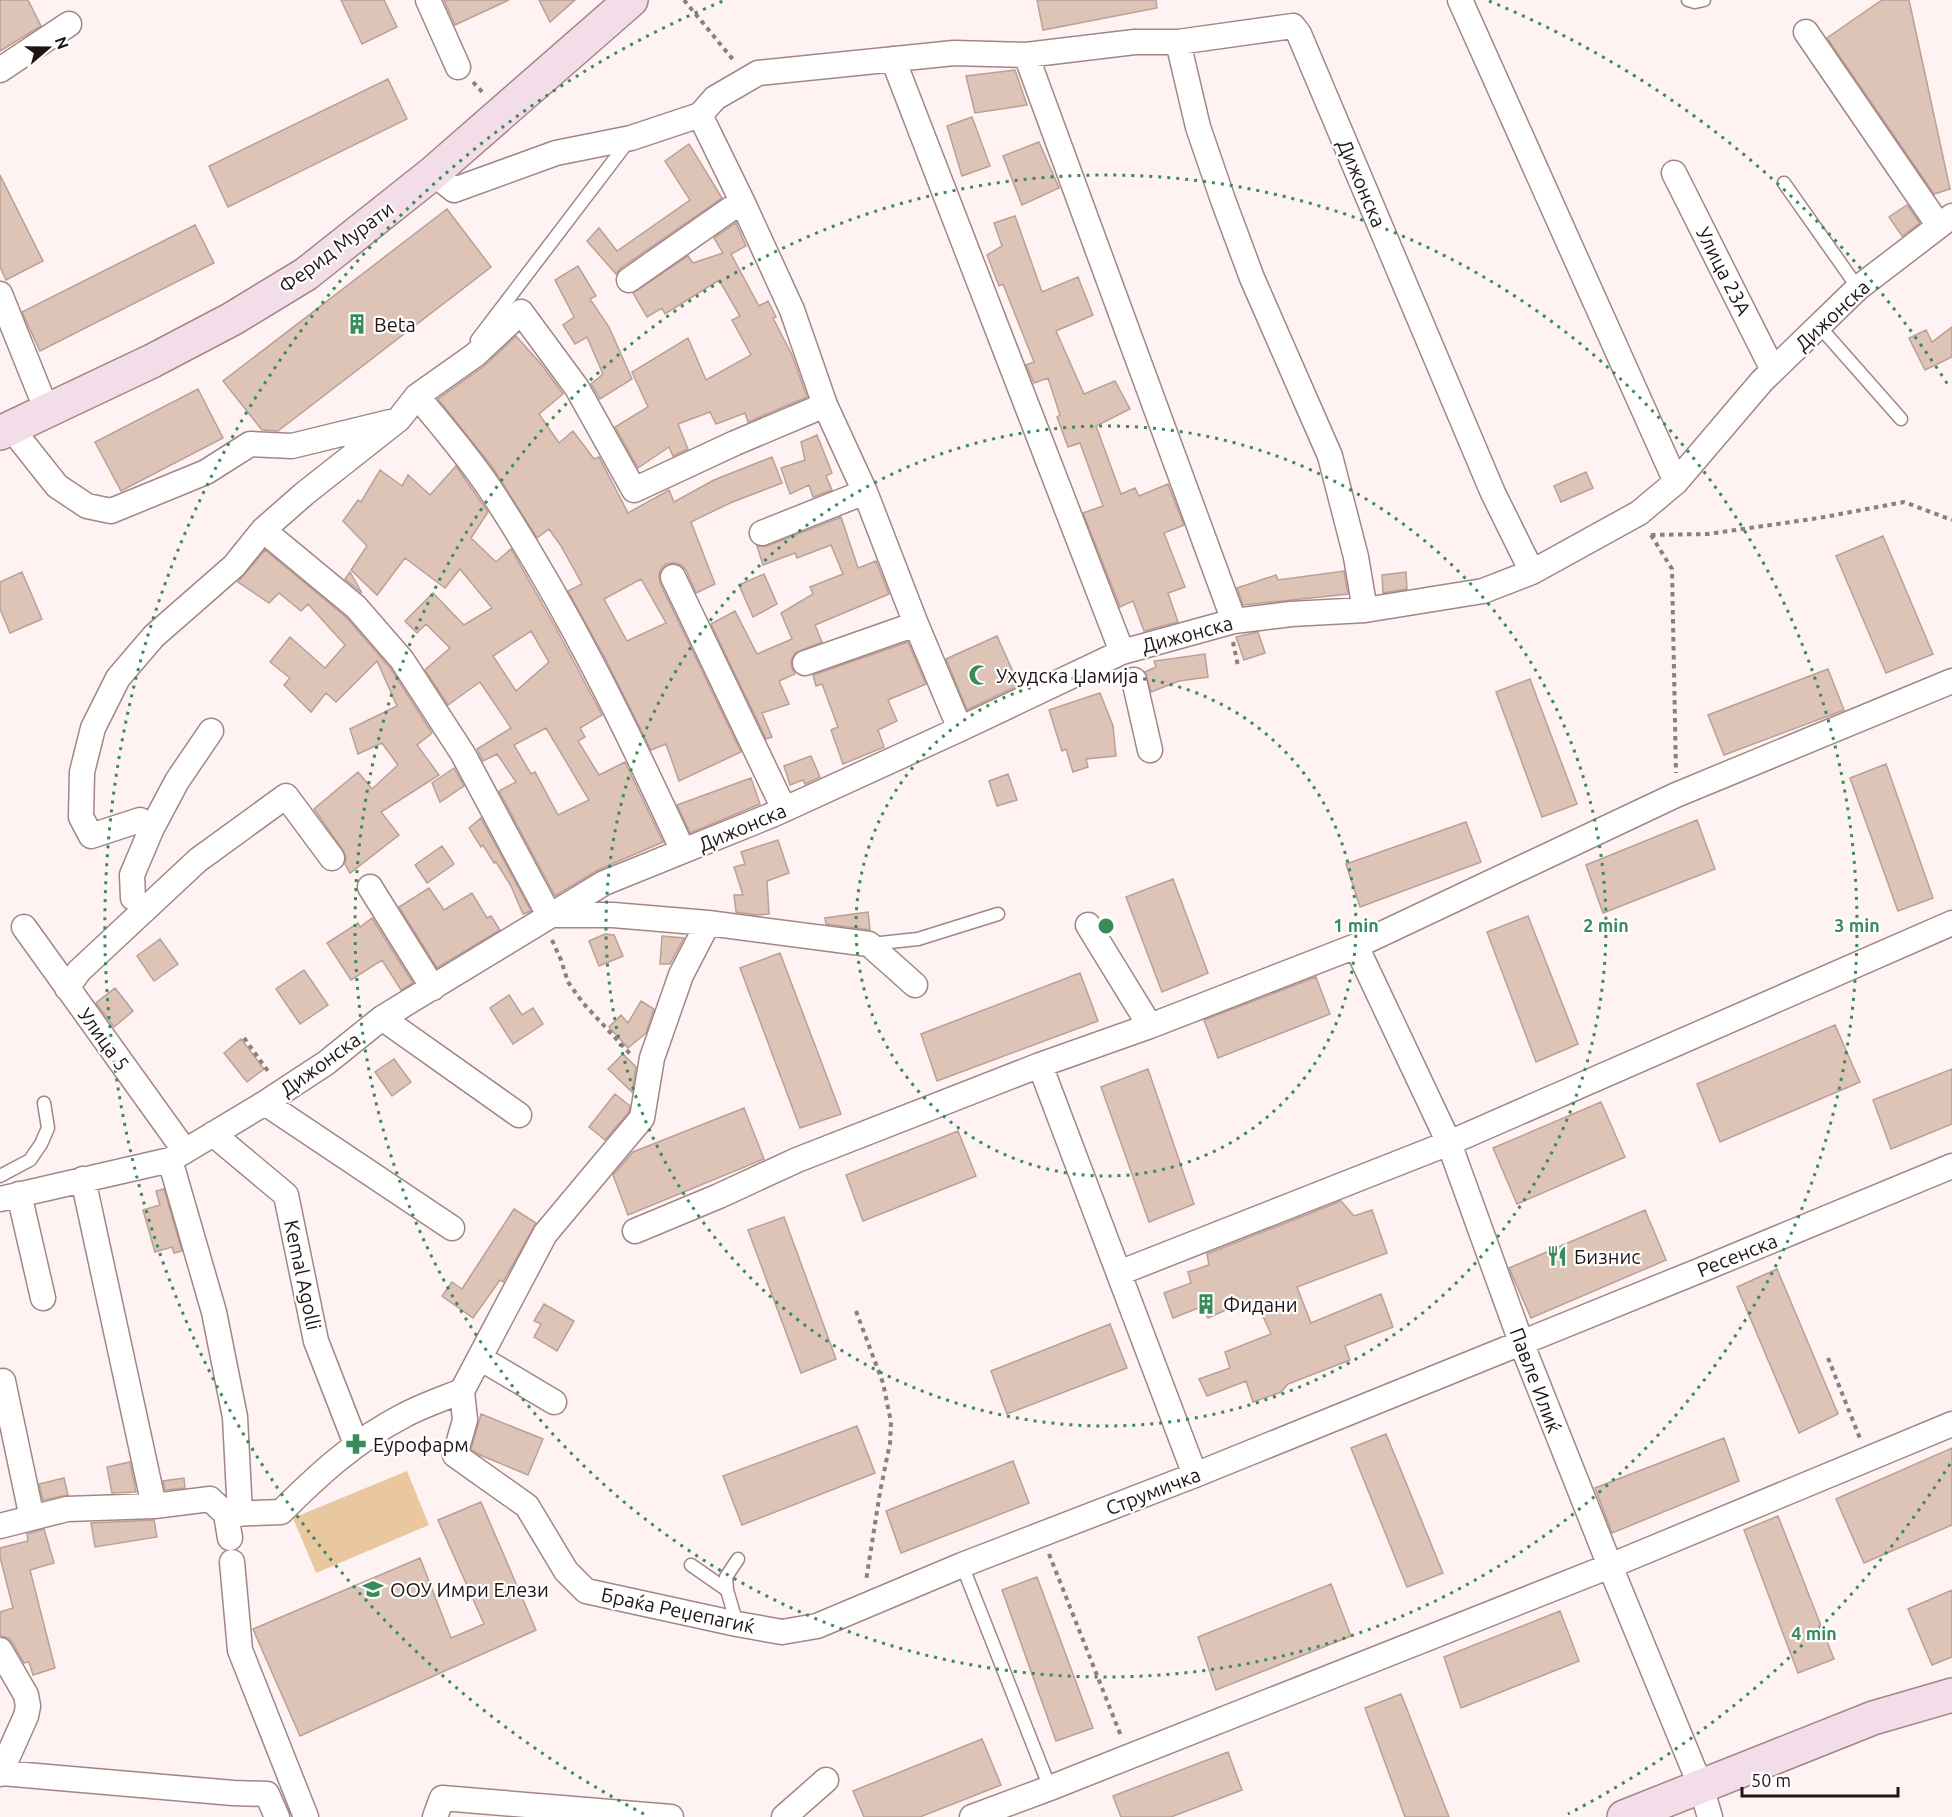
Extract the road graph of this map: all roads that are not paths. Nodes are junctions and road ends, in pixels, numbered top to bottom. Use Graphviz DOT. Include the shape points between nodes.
graph roads {
  1 [pos="428,0"];
  2 [pos="631,0"];
  3 [pos="1460,0"];
  4 [pos="1688,0"];
  5 [pos="1704,0"];
  6 [pos="69,24"];
  7 [pos="1806,32"];
  8 [pos="1178,42"];
  9 [pos="1026,55"];
  10 [pos="893,59"];
  11 [pos="458,67"];
  12 [pos="0,70"];
  13 [pos="699,116"];
  14 [pos="631,138"];
  15 [pos="433,173"];
  16 [pos="1674,173"];
  17 [pos="1784,183"];
  18 [pos="742,201"];
  19 [pos="1945,221"];
  20 [pos="629,280"];
  21 [pos="1858,288"];
  22 [pos="0,294"];
  23 [pos="1819,326"];
  24 [pos="475,355"];
  25 [pos="1773,370"];
  26 [pos="417,396"];
  27 [pos="825,405"];
  28 [pos="47,411"];
  29 [pos="399,419"];
  30 [pos="1901,419"];
  31 [pos="5,430"];
  32 [pos="1676,482"];
  33 [pos="865,492"];
  34 [pos="263,530"];
  35 [pos="762,532"];
  36 [pos="1532,572"];
  37 [pos="672,577"];
  38 [pos="1365,610"];
  39 [pos="916,624"];
  40 [pos="1233,630"];
  41 [pos="1122,652"];
  42 [pos="805,663"];
  43 [pos="1134,680"];
  44 [pos="1952,681"];
  45 [pos="960,729"];
  46 [pos="211,731"];
  47 [pos="1150,750"];
  48 [pos="784,809"];
  49 [pos="151,830"];
  50 [pos="683,851"];
  51 [pos="332,858"];
  52 [pos="164,869"];
  53 [pos="370,887"];
  54 [pos="133,898"];
  55 [pos="998,914"];
  56 [pos="549,915"];
  57 [pos="708,923"];
  58 [pos="1952,923"];
  59 [pos="1088,925"];
  60 [pos="24,927"];
  61 [pos="117,934"];
  62 [pos="870,944"];
  63 [pos="1356,946"];
  64 [pos="915,986"];
  65 [pos="68,988"];
  66 [pos="433,988"];
  67 [pos="382,1018"];
  68 [pos="1149,1026"];
  69 [pos="1040,1065"];
  70 [pos="274,1097"];
  71 [pos="44,1103"];
  72 [pos="519,1114"];
  73 [pos="213,1134"];
  74 [pos="1449,1143"];
  75 [pos="177,1155"];
  76 [pos="1952,1166"];
  77 [pos="0,1176"];
  78 [pos="82,1179"];
  79 [pos="10,1196"];
  80 [pos="452,1228"];
  81 [pos="635,1231"];
  82 [pos="1119,1273"];
  83 [pos="43,1298"];
  84 [pos="1521,1342"];
  85 [pos="480,1358"];
  86 [pos="3,1381"];
  87 [pos="462,1391"];
  88 [pos="554,1402"];
  89 [pos="1952,1424"];
  90 [pos="356,1444"];
  91 [pos="1195,1475"];
  92 [pos="154,1506"];
  93 [pos="233,1514"];
  94 [pos="32,1518"];
  95 [pos="0,1526"];
  96 [pos="738,1559"];
  97 [pos="691,1565"];
  98 [pos="962,1565"];
  99 [pos="1610,1566"];
  100 [pos="728,1590"];
  101 [pos="737,1624"];
  102 [pos="782,1632"];
  103 [pos="0,1650"];
  104 [pos="1952,1695"];
  105 [pos="1,1774"];
  106 [pos="826,1780"];
  107 [pos="1050,1788"];
  108 [pos="1706,1802"];
  109 [pos="277,1817"];
  110 [pos="306,1817"];
  111 [pos="435,1817"];
  112 [pos="671,1817"];
  113 [pos="784,1817"];
  114 [pos="972,1817"];
  115 [pos="1624,1817"];
  1 -- 11 [label="street"];
  2 -- 15 [label="street, Ферид Мурати"];
  3 -- 32 [label="street"];
  4 -- 5 [label="lane"];
  6 -- 12 [label="street"];
  7 -- 19 [label="street"];
  8 -- 9 [label="street" via="1135,42"];
  8 -- 36 [label="street, Дижонска" via="1293,26 1299,34 1494,493"];
  8 -- 38 [label="street" via="1198,127 1227,211 1330,456 1356,556"];
  9 -- 10 [label="street" via="954,53"];
  9 -- 40 [label="street"];
  10 -- 13 [label="street" via="758,73 715,98"];
  10 -- 41 [label="street"];
  13 -- 14 [label="street"];
  13 -- 18 [label="street"];
  14 -- 15 [label="street" via="556,153 454,190"];
  14 -- 24 [label="lane" via="477,340"];
  15 -- 28 [label="street, Ферид Мурати" via="306,274 232,319"];
  16 -- 25 [label="street, Улица 23А"];
  17 -- 21 [label="lane"];
  18 -- 20 [label="street"];
  18 -- 27 [label="street" via="792,310"];
  19 -- 21 [label="street, Дижонска"];
  21 -- 23 [label="street, Дижонска"];
  22 -- 28 [label="street"];
  23 -- 25 [label="street, Дижонска"];
  23 -- 30 [label="lane"];
  24 -- 26 [label="street"];
  24 -- 27 [label="street" via="521,312 577,388 634,490"];
  25 -- 32 [label="street, Дижонска"];
  26 -- 29 [label="street"];
  26 -- 50 [label="street" via="476,470 529,553 598,674"];
  27 -- 33 [label="street"];
  28 -- 31 [label="street, Ферид Мурати"];
  29 -- 31 [label="street" via="292,446 250,444 206,472 111,511 87,506 57,486"];
  29 -- 34 [label="street"];
  32 -- 36 [label="street, Дижонска" via="1639,513"];
  33 -- 35 [label="street"];
  33 -- 39 [label="street"];
  34 -- 49 [label="street" via="234,566 154,636 118,678 93,728 82,772 81,817 92,836 141,820"];
  34 -- 56 [label="street" via="356,607 402,660 463,753"];
  36 -- 38 [label="street, Дижонска" via="1483,591"];
  37 -- 48 [label="street"];
  38 -- 40 [label="street, Дижонска" via="1291,614"];
  39 -- 42 [label="street"];
  39 -- 45 [label="street"];
  40 -- 41 [label="street, Дижонска"];
  41 -- 45 [label="street, Дижонска"];
  43 -- 47 [label="street"];
  44 -- 63 [label="street" via="1676,795"];
  45 -- 48 [label="street, Дижонска"];
  46 -- 49 [label="street"];
  48 -- 50 [label="street, Дижонска"];
  49 -- 54 [label="street" via="132,875"];
  50 -- 56 [label="street, Дижонска" via="604,883"];
  51 -- 61 [label="street" via="286,796 198,860"];
  52 -- 54 [label="street"];
  53 -- 66 [label="street"];
  54 -- 61 [label="street"];
  55 -- 62 [label="lane" via="918,939"];
  56 -- 57 [label="street" via="613,915"];
  56 -- 66 [label="street, Дижонска"];
  57 -- 62 [label="street"];
  57 -- 85 [label="street" via="681,975 651,1064 642,1118 545,1234"];
  58 -- 74 [label="street"];
  59 -- 68 [label="street"];
  60 -- 65 [label="street, Улица 5"];
  61 -- 65 [label="street" via="79,971"];
  62 -- 64 [label="street"];
  63 -- 68 [label="street"];
  63 -- 74 [label="street, Павле Илиќ"];
  65 -- 75 [label="street, Улица 5"];
  66 -- 67 [label="street, Дижонска"];
  67 -- 70 [label="street, Дижонска" via="326,1063"];
  67 -- 72 [label="street"];
  68 -- 69 [label="street"];
  69 -- 81 [label="street" via="797,1160"];
  69 -- 82 [label="street"];
  70 -- 73 [label="street, Дижонска"];
  70 -- 80 [label="street"];
  71 -- 77 [label="lane" via="48,1128 41,1144 30,1160"];
  73 -- 75 [label="street, Дижонска"];
  73 -- 90 [label="street, Kemal Agolli" via="286,1195 316,1341"];
  74 -- 82 [label="street"];
  74 -- 84 [label="street, Павле Илиќ"];
  75 -- 78 [label="street, Дижонска"];
  75 -- 93 [label="street, Улица 5" via="235,1417"];
  76 -- 84 [label="street, Ресенска"];
  78 -- 79 [label="street, Дижонска"];
  78 -- 92 [label="street"];
  79 -- 83 [label="street"];
  82 -- 91 [label="street"];
  84 -- 91 [label="street, Струмичка"];
  84 -- 99 [label="street, Павле Илиќ"];
  85 -- 87 [label="street"];
  85 -- 88 [label="street"];
  86 -- 94 [label="street"];
  87 -- 90 [label="street" via="404,1415"];
  87 -- 101 [label="street, Браќа Реџепагиќ" via="465,1420 455,1455 527,1506 566,1571 586,1591"];
  89 -- 99 [label="street"];
  90 -- 93 [label="street" via="281,1512"];
  91 -- 98 [label="street, Струмичка"];
  92 -- 93 [label="street" via="210,1499"];
  92 -- 94 [label="street" via="67,1509"];
  93 -- 110 [label="street, Улица 5" via="231,1550 240,1650"];
  94 -- 95 [label="street"];
  96 -- 100 [label="lane" via="726,1577"];
  97 -- 100 [label="lane"];
  98 -- 102 [label="street, Струмичка" via="817,1626"];
  98 -- 107 [label="lane"];
  99 -- 107 [label="street"];
  99 -- 108 [label="street, Павле Илиќ"];
  100 -- 101 [label="lane"];
  101 -- 102 [label="street, Браќа Реџепагиќ"];
  103 -- 105 [label="street" via="26,1695 28,1706"];
  104 -- 108 [label="street" via="1873,1718 1736,1771"];
  105 -- 109 [label="street" via="267,1794"];
  106 -- 113 [label="street"];
  107 -- 114 [label="street"];
  108 -- 115 [label="street"];
  111 -- 112 [label="street" via="442,1798"];
}
